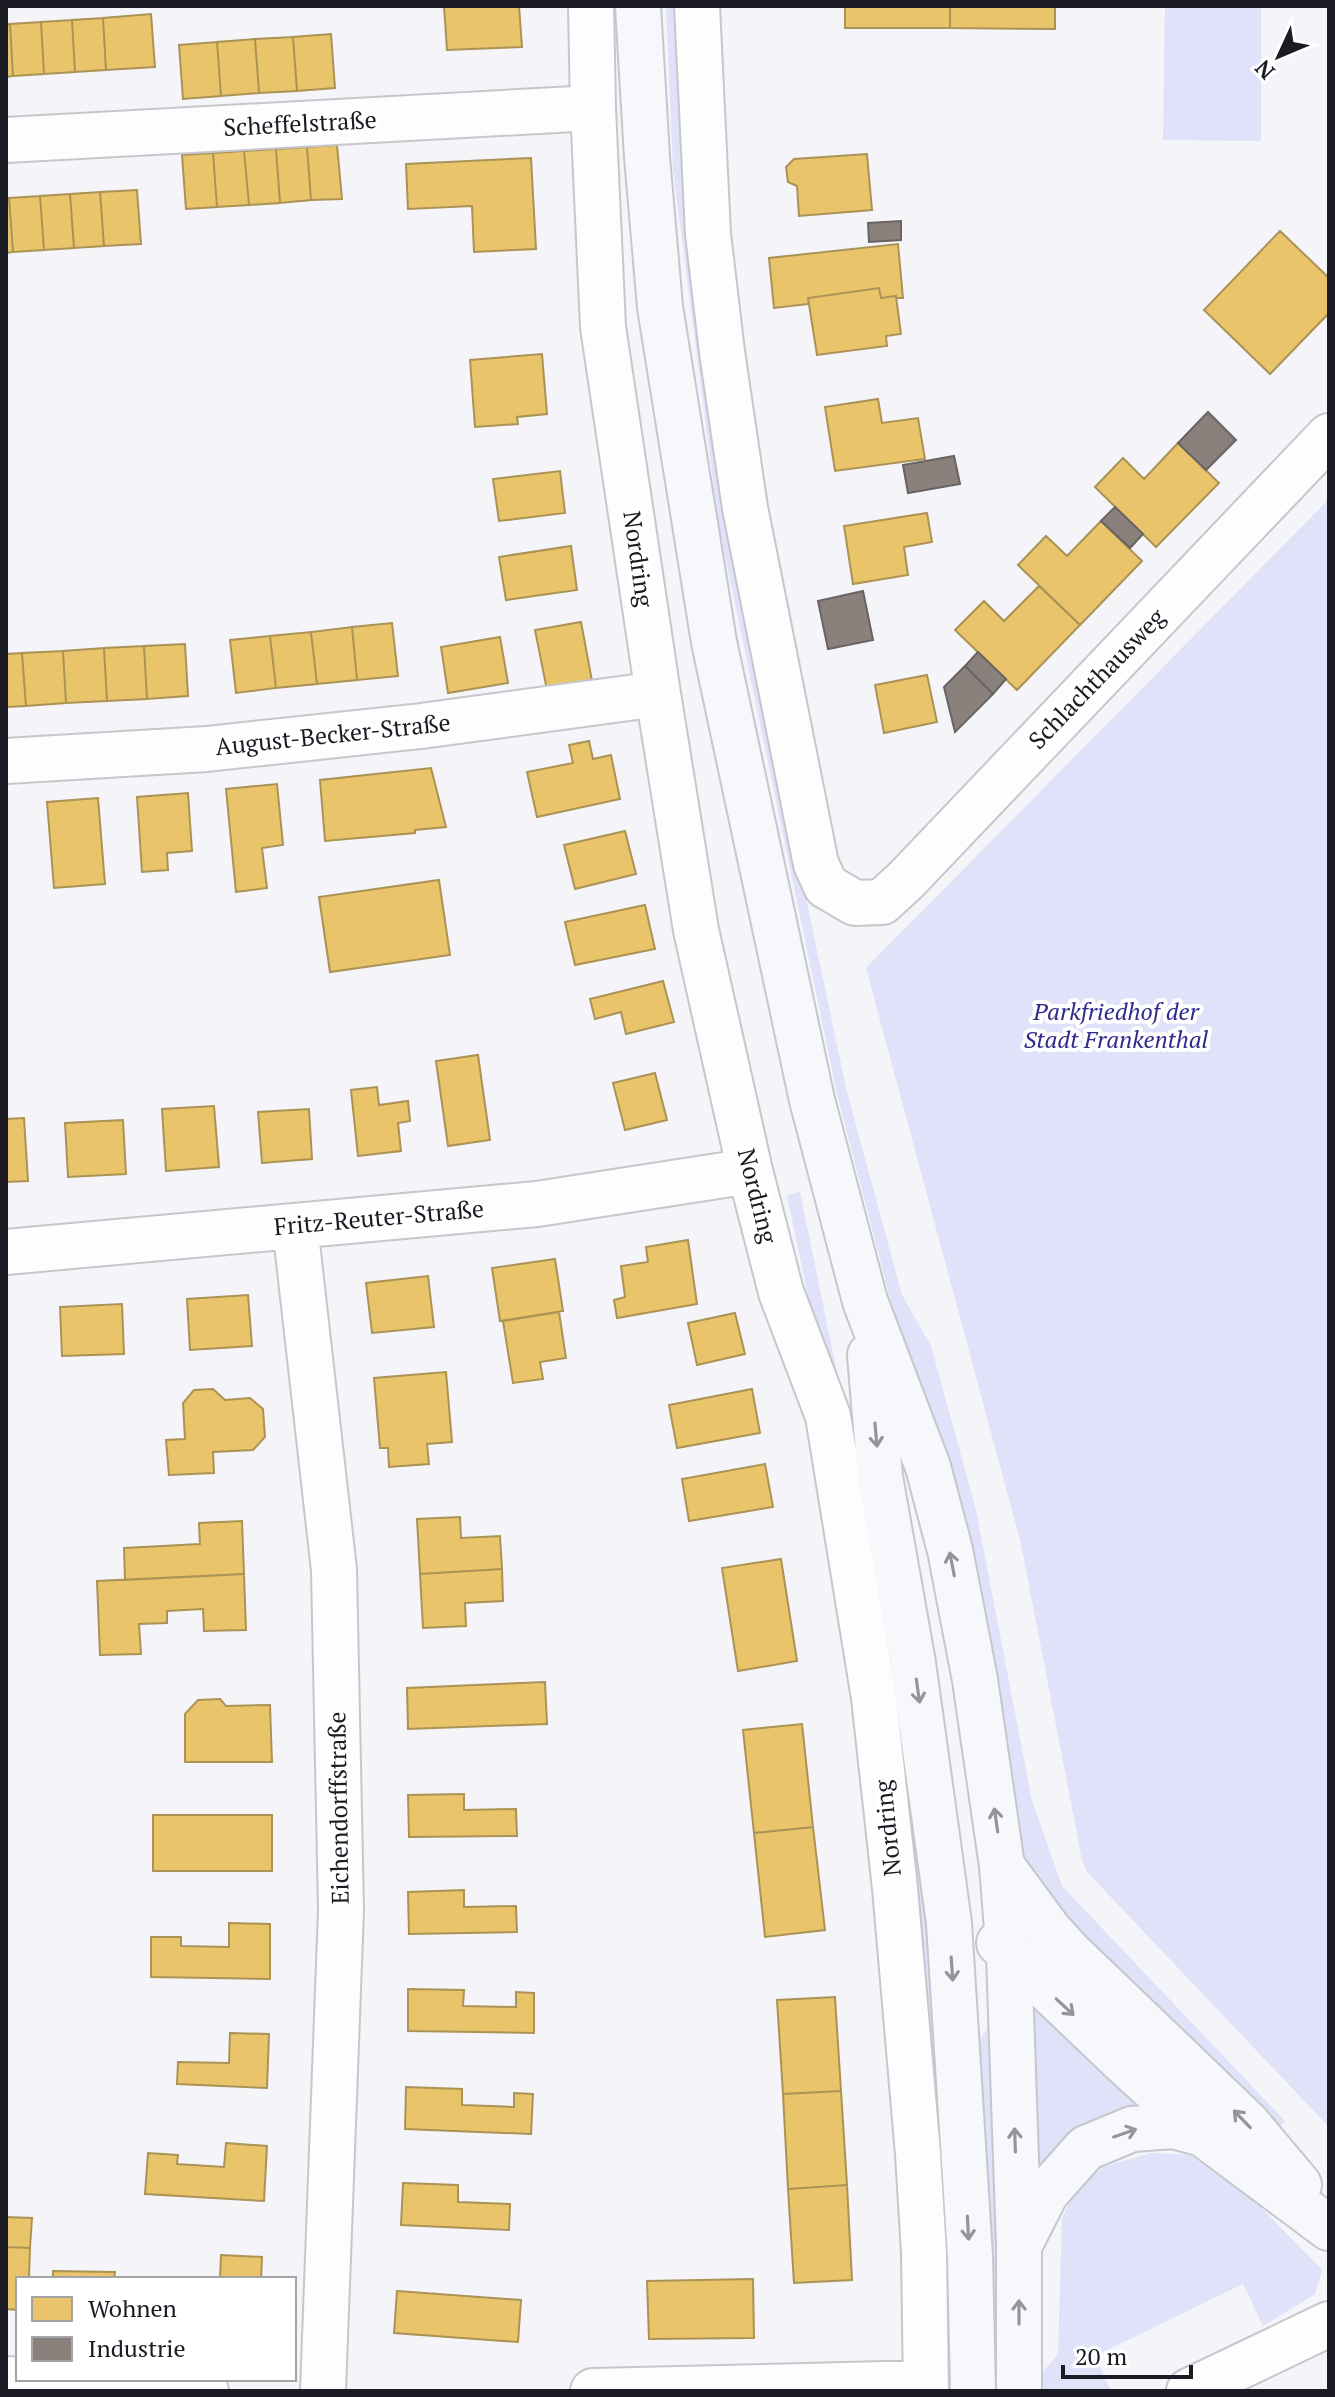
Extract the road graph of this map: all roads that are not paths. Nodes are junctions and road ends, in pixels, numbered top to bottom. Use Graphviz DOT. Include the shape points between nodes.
graph roads {
  1 [pos="591,6"];
  2 [pos="638,6"];
  3 [pos="697,6"];
  4 [pos="593,108"];
  5 [pos="6,140"];
  6 [pos="1329,436"];
  7 [pos="658,694"];
  8 [pos="6,761"];
  9 [pos="750,1171"];
  10 [pos="295,1226"];
  11 [pos="6,1252"];
  12 [pos="865,1301"];
  13 [pos="942,1863"];
  14 [pos="1002,1866"];
  15 [pos="1009,1954"];
  16 [pos="1203,2134"];
  17 [pos="1329,2221"];
  18 [pos="1329,2228"];
  19 [pos="1019,2246"];
  20 [pos="1329,2324"];
  21 [pos="39,2381"];
  22 [pos="1020,2385"];
  23 [pos="926,2387"];
  24 [pos="206,2391"];
  25 [pos="323,2391"];
  26 [pos="593,2391"];
  27 [pos="973,2391"];
  28 [pos="1189,2391"];
  1 -- 4 [label="street, Nordring"];
  2 -- 12 [label="main road, Nordring" via="660,307 714,642 812,1100"];
  3 -- 6 [label="street, Schlachthausweg" via="708,234 722,352 745,508 816,864 826,886 855,903 882,902"];
  4 -- 5 [label="street, Scheffelstraße"];
  4 -- 7 [label="street, Nordring" via="603,327"];
  7 -- 8 [label="street, August-Becker-Straße" via="207,749"];
  7 -- 9 [label="street, Nordring" via="696,930"];
  9 -- 10 [label="street, Fritz-Reuter-Straße" via="537,1204"];
  9 -- 23 [label="street, Nordring" via="781,1292 828,1416 874,1698 918,2154"];
  10 -- 11 [label="street, Fritz-Reuter-Straße"];
  10 -- 25 [label="street, Eichendorffstraße" via="334,1601 341,1910"];
  12 -- 13 [label="main road, Nordring, one-way" via="880,1477"];
  14 -- 12 [label="main road, Nordring, one-way" via="950,1550 928,1467"];
  13 -- 15 [label="main road, Nordring" via="971,1912"];
  13 -- 27 [label="main road, Nordring, one-way" via="967,2211"];
  14 -- 15 [label="main road, Nordring"];
  17 -- 14 [label="main road, Nordring, one-way" via="1247,2123 1059,1941"];
  15 -- 16 [label="main road, Nordring, one-way"];
  19 -- 15 [label="main road, Nordring, one-way"];
  16 -- 18 [label="main road, Nordring"];
  19 -- 16 [label="main road, one-way" via="1046,2193 1086,2148 1132,2129 1174,2126"];
  22 -- 19 [label="main road, Nordring, one-way"];
  20 -- 28 [label="street"];
  21 -- 24 [label="street"];
  23 -- 26 [label="street"];
}
